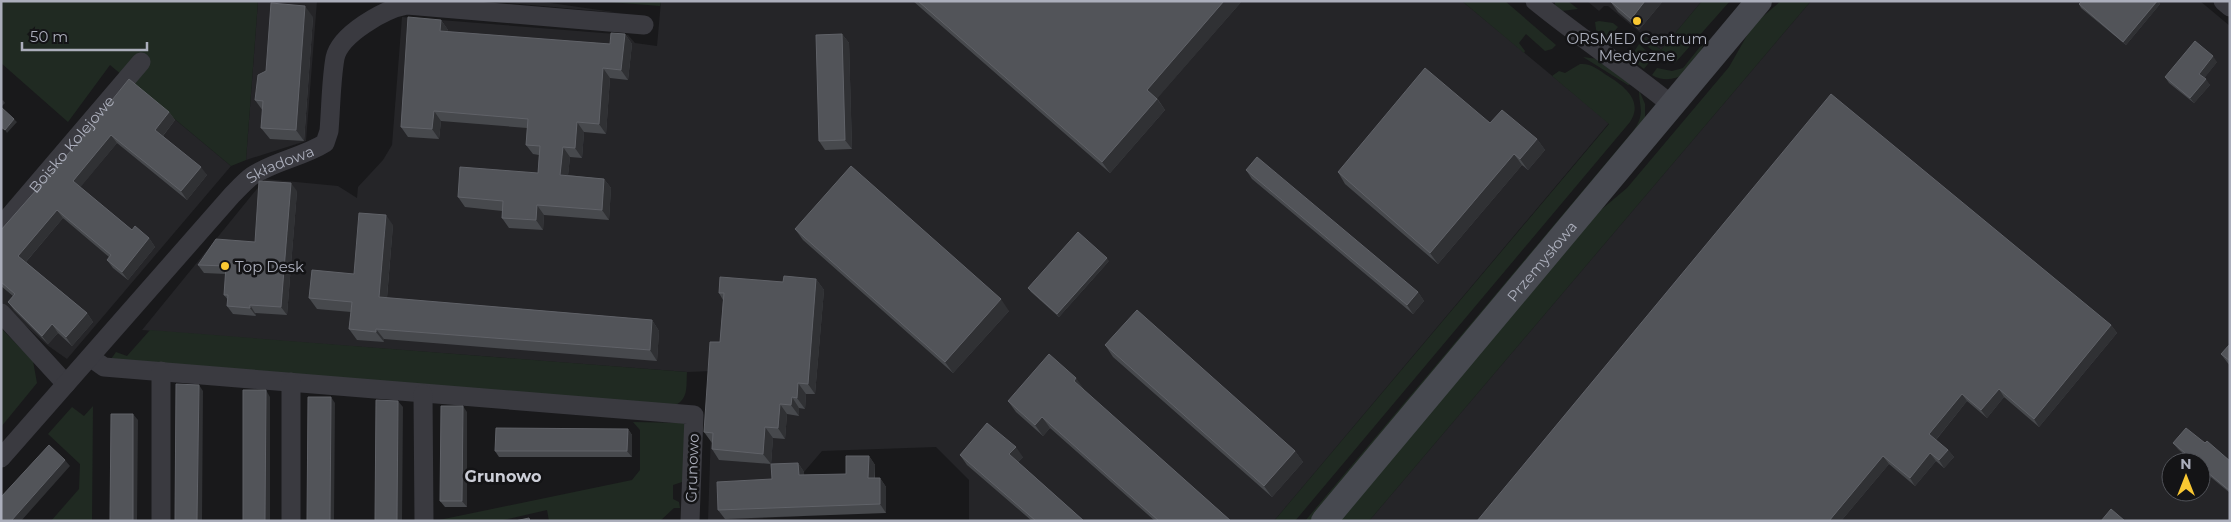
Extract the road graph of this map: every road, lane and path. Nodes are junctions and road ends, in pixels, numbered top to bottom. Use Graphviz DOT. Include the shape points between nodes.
graph roads {
  1 [pos="1535,1"];
  2 [pos="1759,1"];
  3 [pos="2223,1"];
  4 [pos="2230,7"];
  5 [pos="644,25"];
  6 [pos="141,62"];
  7 [pos="1673,106"];
  8 [pos="1,226"];
  9 [pos="1,313"];
  10 [pos="90,357"];
  11 [pos="161,371"];
  12 [pos="291,382"];
  13 [pos="66,384"];
  14 [pos="423,394"];
  15 [pos="1,458"];
  16 [pos="161,521"];
  17 [pos="291,521"];
  18 [pos="424,521"];
  19 [pos="690,521"];
  20 [pos="1324,521"];
  1 -- 7 [label="street" via="1641,78"];
  2 -- 7 [label="street, Przemysłowa"];
  3 -- 4 [label="street"];
  5 -- 10 [label="street, Składowa" via="407,5 392,8 368,20 345,42 336,56 325,143 261,171 245,182"];
  6 -- 8 [label="street, Boisko Kolejowe"];
  7 -- 20 [label="street, Przemysłowa"];
  9 -- 13 [label="street"];
  10 -- 11 [label="street" via="104,367"];
  10 -- 13 [label="street, Składowa"];
  11 -- 12 [label="street"];
  11 -- 16 [label="street"];
  12 -- 14 [label="street"];
  12 -- 17 [label="street"];
  13 -- 15 [label="street, Składowa"];
  14 -- 18 [label="street"];
  14 -- 19 [label="street, Grunowo" via="694,415"];
}
